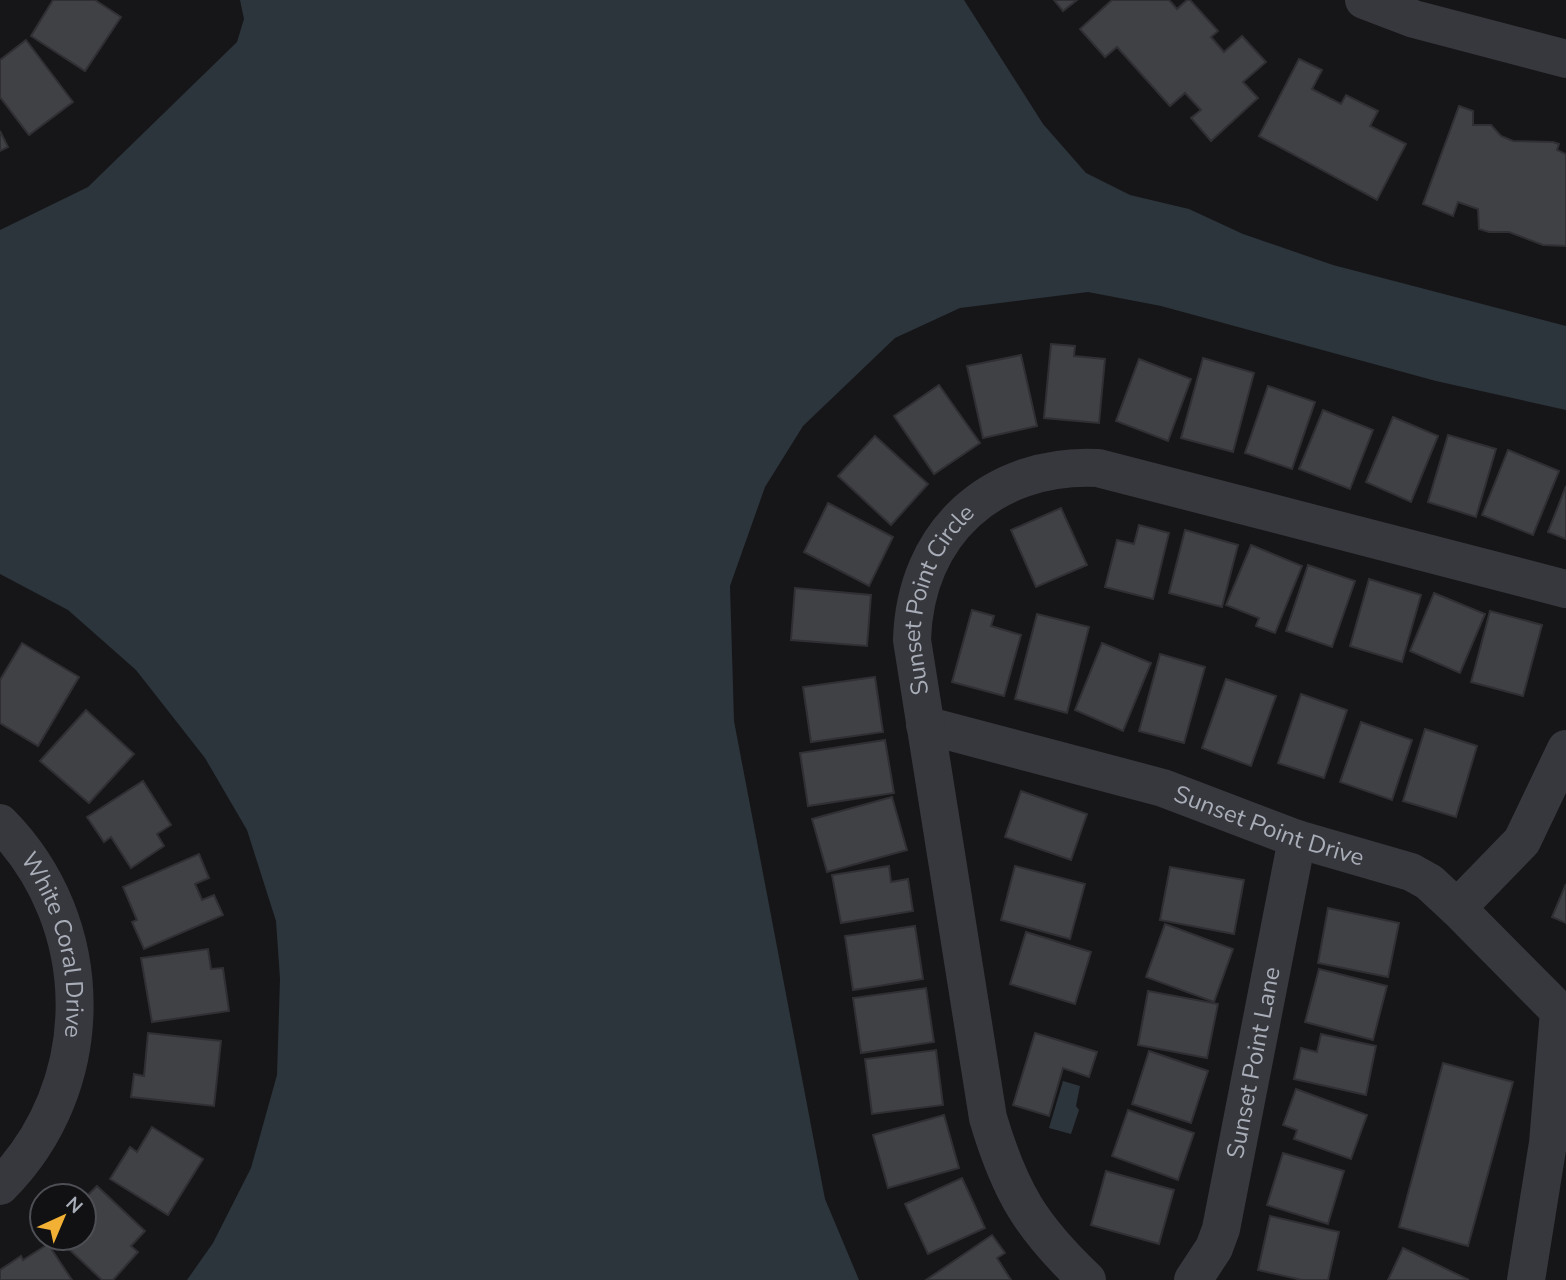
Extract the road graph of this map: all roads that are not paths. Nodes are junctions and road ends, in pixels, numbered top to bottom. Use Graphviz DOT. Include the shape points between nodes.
graph roads {
  1 [pos="1364,0"];
  2 [pos="1566,60"];
  3 [pos="1566,589"];
  4 [pos="925,725"];
  5 [pos="1566,749"];
  6 [pos="0,823"];
  7 [pos="1297,839"];
  8 [pos="1457,908"];
  9 [pos="1563,1011"];
  10 [pos="1548,1143"];
  11 [pos="0,1186"];
  12 [pos="1566,1197"];
  13 [pos="1087,1280"];
  14 [pos="1193,1280"];
  15 [pos="1526,1280"];
  1 -- 2 [label="street" via="1414,19"];
  3 -- 4 [label="street, Sunset Point Circle" via="1119,472 1078,467 1037,472 974,505 952,526 929,561 916,599 912,630"];
  4 -- 7 [label="street, Sunset Point Drive" via="1163,788"];
  4 -- 13 [label="street, Sunset Point Circle" via="988,1118 1009,1179 1030,1217 1056,1251"];
  5 -- 8 [label="street" via="1522,841"];
  6 -- 11 [label="street, White Coral Drive" via="29,857 50,893 73,970 75,1011 61,1091 44,1128"];
  7 -- 8 [label="street, Sunset Point Drive" via="1411,872"];
  7 -- 14 [label="street, Sunset Point Lane" via="1221,1229"];
  8 -- 9 [label="street, Sunset Point Drive"];
  9 -- 10 [label="street"];
  10 -- 12 [label="street"];
  10 -- 15 [label="street"];
}
